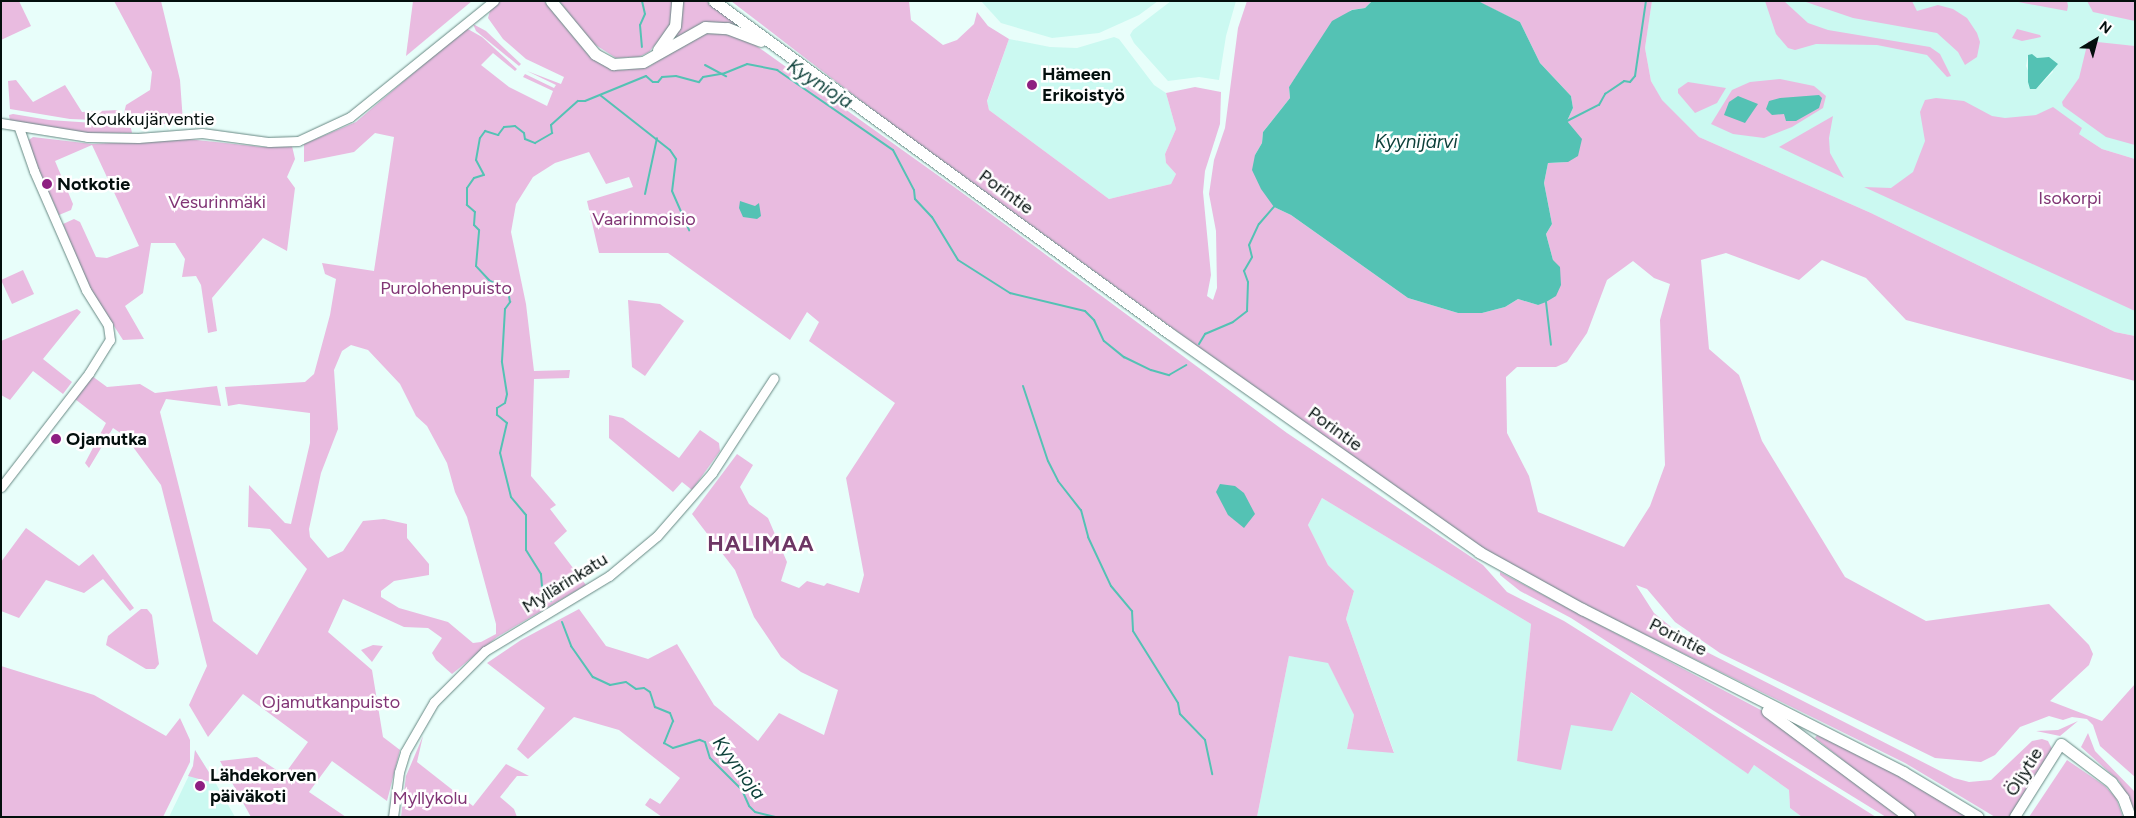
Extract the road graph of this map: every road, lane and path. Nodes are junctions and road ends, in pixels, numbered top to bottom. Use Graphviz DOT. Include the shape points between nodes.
graph roads {
  1 [pos="494,1"];
  2 [pos="551,1"];
  3 [pos="677,1"];
  4 [pos="714,1"];
  5 [pos="726,1"];
  6 [pos="742,22"];
  7 [pos="776,46"];
  8 [pos="654,55"];
  9 [pos="1,122"];
  10 [pos="19,128"];
  11 [pos="774,378"];
  12 [pos="1,487"];
  13 [pos="1720,679"];
  14 [pos="2061,744"];
  15 [pos="393,817"];
  16 [pos="1910,817"];
  17 [pos="1978,817"];
  18 [pos="2015,817"];
  19 [pos="2130,817"];
  1 -- 10 [label="street, Koukkujärventie" via="350,117 298,141 269,142 202,133 138,138 87,137"];
  2 -- 8 [label="highway" via="595,54 607,62 636,64"];
  3 -- 8 [label="highway" via="675,26"];
  4 -- 6 [label="highway, Porintie"];
  5 -- 6 [label="highway"];
  6 -- 7 [label="highway, Porintie"];
  7 -- 8 [label="highway" via="727,28 705,27"];
  7 -- 13 [label="highway, Porintie" via="1169,333 1479,552 1541,588"];
  9 -- 10 [label="street, Koukkujärventie"];
  10 -- 12 [label="street" via="30,162 86,290 108,325 110,340 90,373"];
  11 -- 15 [label="street, Myllärinkatu" via="712,473 657,536 609,576 485,651 434,702 405,752"];
  13 -- 16 [label="highway" via="1792,727"];
  13 -- 17 [label="highway, Porintie" via="1903,772"];
  14 -- 18 [label="main road, Öljytie"];
  14 -- 19 [label="highway" via="2111,782 2123,798"];
}
